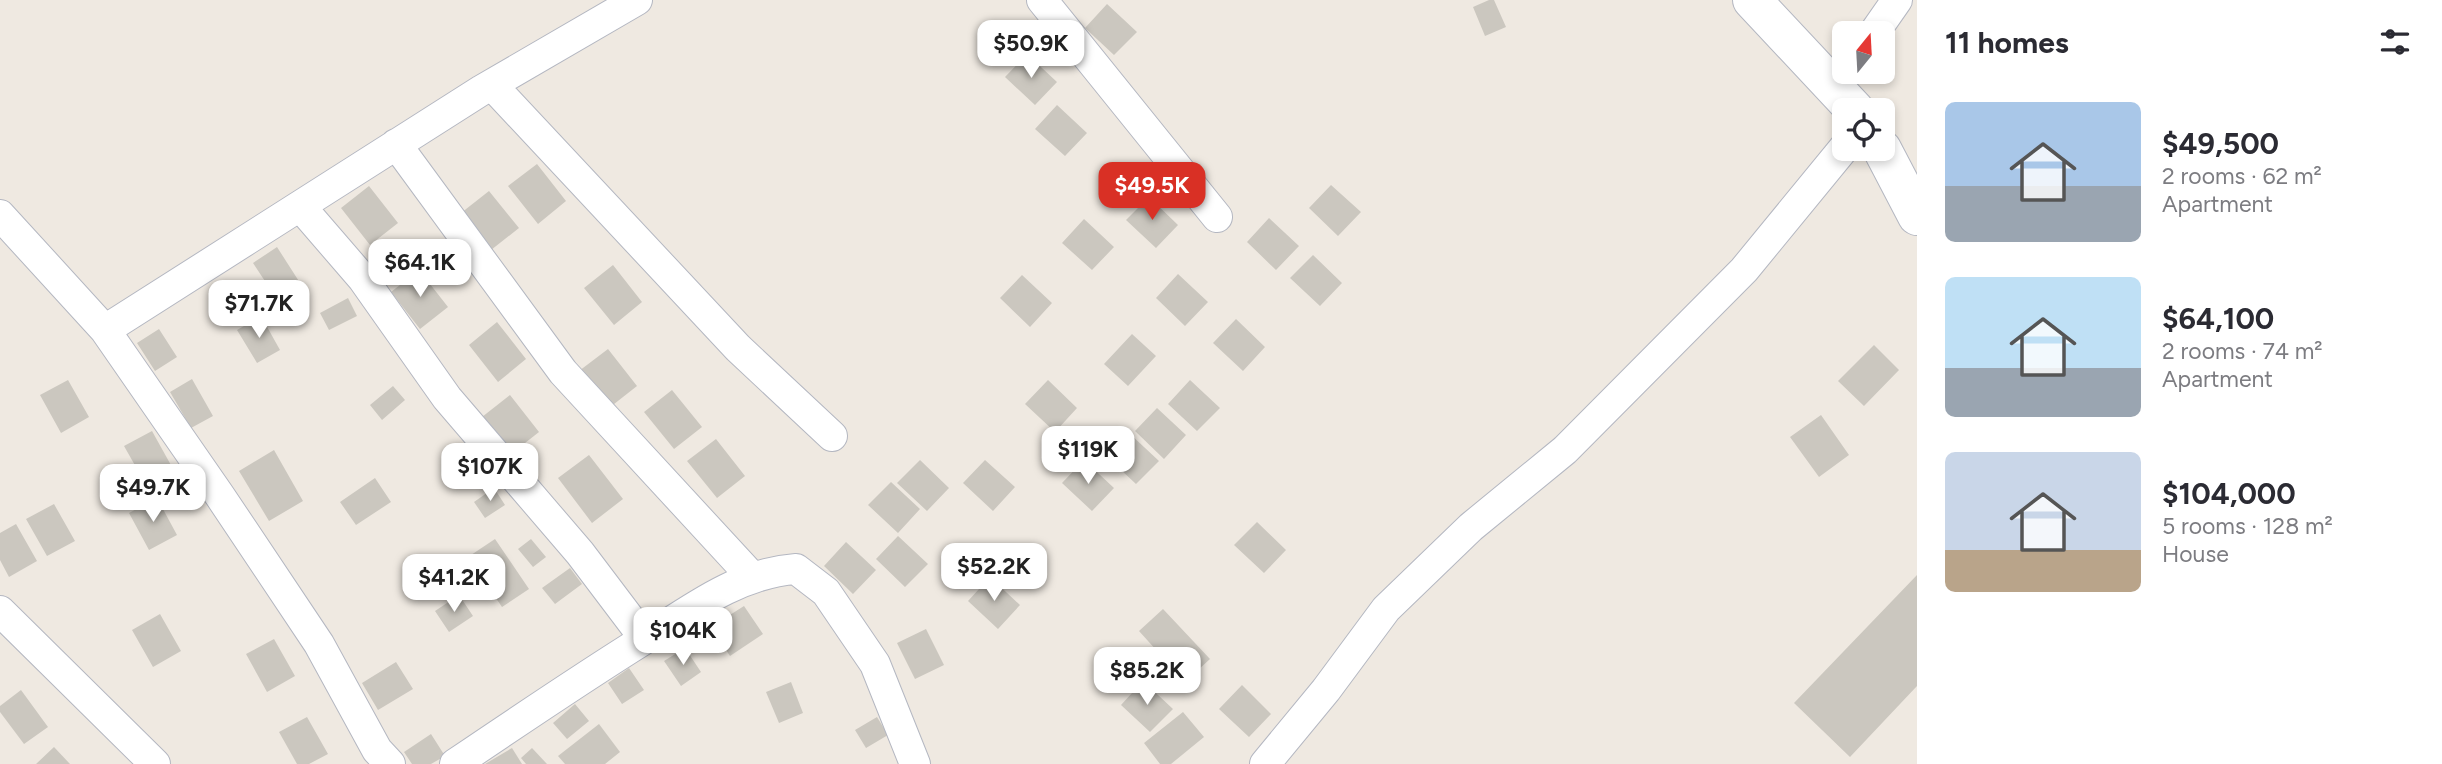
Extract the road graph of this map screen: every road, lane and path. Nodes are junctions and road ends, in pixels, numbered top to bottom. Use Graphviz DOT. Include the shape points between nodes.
graph roads {
  1 [pos="638,0"];
  2 [pos="1042,0"];
  3 [pos="1752,0"];
  4 [pos="1898,0"];
  5 [pos="1883,21"];
  6 [pos="492,85"];
  7 [pos="1843,87"];
  8 [pos="396,144"];
  9 [pos="1833,161"];
  10 [pos="1888,161"];
  11 [pos="300,206"];
  12 [pos="0,215"];
  13 [pos="1917,216"];
  14 [pos="1217,217"];
  15 [pos="105,330"];
  16 [pos="832,436"];
  17 [pos="753,578"];
  18 [pos="0,611"];
  19 [pos="645,639"];
  20 [pos="155,764"];
  21 [pos="390,764"];
  22 [pos="455,764"];
  23 [pos="915,764"];
  24 [pos="1265,764"];
  1 -- 6 [label="street"];
  2 -- 14 [label="street"];
  3 -- 7 [label="main road"];
  4 -- 5 [label="street"];
  6 -- 8 [label="street"];
  6 -- 16 [label="street" via="738,348"];
  8 -- 11 [label="street"];
  8 -- 17 [label="street" via="563,372"];
  9 -- 24 [label="street" via="1744,270 1584,431 1471,527 1386,609"];
  10 -- 13 [label="main road"];
  11 -- 15 [label="street"];
  11 -- 19 [label="street" via="363,279 447,398 580,552"];
  12 -- 15 [label="street"];
  15 -- 21 [label="street" via="319,644 377,750"];
  17 -- 19 [label="street" via="730,586"];
  17 -- 23 [label="street" via="796,569 826,592 875,664"];
  18 -- 20 [label="street"];
  19 -- 22 [label="street"];
}
